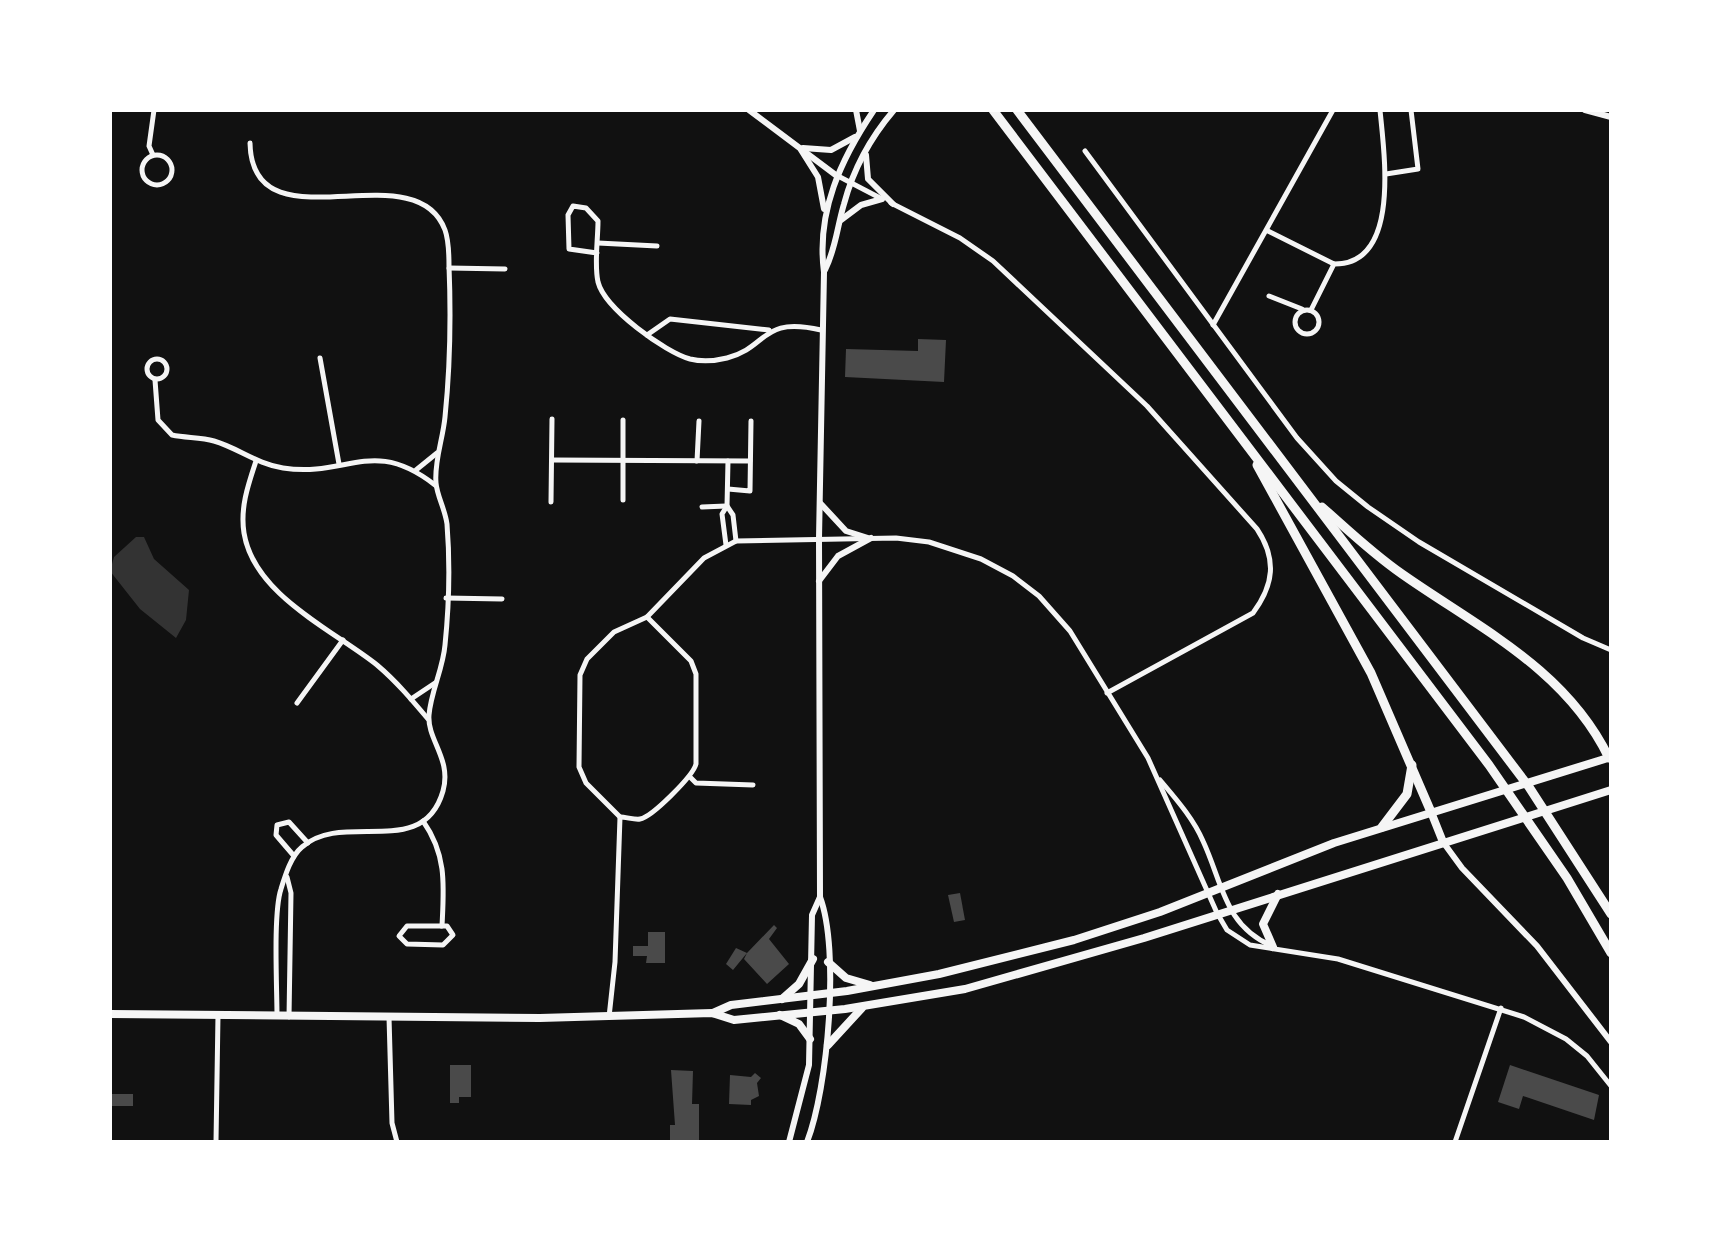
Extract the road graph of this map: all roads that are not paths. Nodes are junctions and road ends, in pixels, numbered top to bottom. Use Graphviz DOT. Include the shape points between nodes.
graph roads {
  1 [pos="154,110"];
  2 [pos="749,110"];
  3 [pos="856,110"];
  4 [pos="874,110"];
  5 [pos="894,110"];
  6 [pos="993,110"];
  7 [pos="1017,110"];
  8 [pos="1333,110"];
  9 [pos="1380,110"];
  10 [pos="1411,110"];
  11 [pos="1585,110"];
  12 [pos="1611,117"];
  13 [pos="859,133"];
  14 [pos="250,143"];
  15 [pos="799,147"];
  16 [pos="867,150"];
  17 [pos="1085,151"];
  18 [pos="153,155"];
  19 [pos="1386,174"];
  20 [pos="837,176"];
  21 [pos="851,183"];
  22 [pos="882,199"];
  23 [pos="893,204"];
  24 [pos="825,216"];
  25 [pos="841,220"];
  26 [pos="1268,231"];
  27 [pos="598,243"];
  28 [pos="657,246"];
  29 [pos="597,253"];
  30 [pos="1334,264"];
  31 [pos="449,268"];
  32 [pos="505,269"];
  33 [pos="824,272"];
  34 [pos="1269,296"];
  35 [pos="1303,310"];
  36 [pos="1311,310"];
  37 [pos="1213,325"];
  38 [pos="770,330"];
  39 [pos="821,330"];
  40 [pos="647,335"];
  41 [pos="320,358"];
  42 [pos="155,380"];
  43 [pos="552,419"];
  44 [pos="623,420"];
  45 [pos="699,421"];
  46 [pos="751,421"];
  47 [pos="1248,447"];
  48 [pos="438,453"];
  49 [pos="552,460"];
  50 [pos="622,460"];
  51 [pos="256,461"];
  52 [pos="697,461"];
  53 [pos="728,461"];
  54 [pos="750,461"];
  55 [pos="339,464"];
  56 [pos="416,470"];
  57 [pos="435,486"];
  58 [pos="728,489"];
  59 [pos="1308,494"];
  60 [pos="623,500"];
  61 [pos="819,501"];
  62 [pos="551,502"];
  63 [pos="727,506"];
  64 [pos="702,507"];
  65 [pos="819,538"];
  66 [pos="870,538"];
  67 [pos="736,541"];
  68 [pos="726,545"];
  69 [pos="819,581"];
  70 [pos="446,598"];
  71 [pos="502,599"];
  72 [pos="647,617"];
  73 [pos="343,640"];
  74 [pos="1611,650"];
  75 [pos="436,683"];
  76 [pos="1107,693"];
  77 [pos="411,699"];
  78 [pos="297,703"];
  79 [pos="428,720"];
  80 [pos="1597,732"];
  81 [pos="1611,740"];
  82 [pos="1610,759"];
  83 [pos="1412,765"];
  84 [pos="1157,776"];
  85 [pos="690,777"];
  86 [pos="753,785"];
  87 [pos="1611,790"];
  88 [pos="1431,812"];
  89 [pos="620,817"];
  90 [pos="423,821"];
  91 [pos="1382,827"];
  92 [pos="1443,842"];
  93 [pos="308,843"];
  94 [pos="294,856"];
  95 [pos="287,876"];
  96 [pos="1222,886"];
  97 [pos="1208,892"];
  98 [pos="1279,893"];
  99 [pos="820,897"];
  100 [pos="1230,909"];
  101 [pos="1217,913"];
  102 [pos="1611,914"];
  103 [pos="442,926"];
  104 [pos="1273,947"];
  105 [pos="1611,953"];
  106 [pos="813,959"];
  107 [pos="828,962"];
  108 [pos="874,987"];
  109 [pos="828,993"];
  110 [pos="812,996"];
  111 [pos="782,999"];
  112 [pos="863,1007"];
  113 [pos="1501,1008"];
  114 [pos="829,1010"];
  115 [pos="812,1011"];
  116 [pos="712,1013"];
  117 [pos="110,1014"];
  118 [pos="218,1015"];
  119 [pos="780,1015"];
  120 [pos="277,1016"];
  121 [pos="289,1017"];
  122 [pos="389,1017"];
  123 [pos="609,1018"];
  124 [pos="810,1039"];
  125 [pos="1611,1042"];
  126 [pos="828,1045"];
  127 [pos="1611,1086"];
  128 [pos="216,1142"];
  129 [pos="397,1142"];
  130 [pos="789,1142"];
  131 [pos="807,1142"];
  132 [pos="1455,1142"];
  1 -- 18 [label="street" via="149,146"];
  2 -- 15 [label="street"];
  3 -- 13 [label="street"];
  4 -- 13 [label="street"];
  5 -- 16 [label="street"];
  6 -- 47 [label="highway"];
  7 -- 59 [label="highway"];
  8 -- 26 [label="street"];
  9 -- 19 [label="street"];
  10 -- 19 [label="street" via="1418,169"];
  11 -- 12 [label="street"];
  13 -- 15 [label="street" via="831,150"];
  13 -- 20 [label="street"];
  14 -- 31 [label="street" via="258,175 280,193 403,197 425,205 444,227"];
  15 -- 20 [label="street"];
  15 -- 24 [label="street" via="818,177"];
  16 -- 21 [label="street"];
  16 -- 23 [label="street" via="868,179"];
  17 -- 37 [label="street"];
  18 -- 18 [label="street" via="142,165 143,175 160,185 168,180 172,166 162,155"];
  19 -- 30 [label="street" via="1371,246 1355,261"];
  20 -- 21 [label="street"];
  20 -- 24 [label="street"];
  21 -- 22 [label="street"];
  21 -- 25 [label="street"];
  22 -- 23 [label="street"];
  22 -- 25 [label="street" via="865,203"];
  23 -- 76 [label="street" via="993,261 1147,406 1257,529 1267,548 1272,573 1253,613"];
  24 -- 33 [label="street" via="820,243"];
  25 -- 33 [label="street"];
  26 -- 30 [label="street"];
  26 -- 37 [label="street"];
  27 -- 28 [label="street"];
  27 -- 29 [label="street"];
  27 -- 29 [label="street" via="598,221 586,208 573,206 568,215 569,249"];
  29 -- 40 [label="street" via="602,292"];
  30 -- 36 [label="street"];
  31 -- 32 [label="street"];
  31 -- 48 [label="street" via="446,406"];
  33 -- 39 [label="street"];
  34 -- 35 [label="street"];
  35 -- 36 [label="street"];
  35 -- 36 [label="street" via="1295,323 1306,334 1316,331 1320,322"];
  37 -- 74 [label="street" via="1297,438 1357,498 1446,558"];
  38 -- 39 [label="street"];
  38 -- 40 [label="street" via="670,319"];
  38 -- 40 [label="street" via="731,357 712,361 670,351"];
  39 -- 61 [label="street"];
  41 -- 55 [label="street"];
  42 -- 42 [label="street" via="147,369 159,359 167,371"];
  42 -- 51 [label="street" via="158,420 164,429 178,437 214,441"];
  43 -- 49 [label="street"];
  44 -- 50 [label="street"];
  45 -- 52 [label="street"];
  46 -- 54 [label="street"];
  47 -- 83 [label="highway" via="1371,673"];
  47 -- 105 [label="highway" via="1489,765"];
  48 -- 56 [label="street"];
  48 -- 57 [label="street"];
  49 -- 50 [label="street"];
  49 -- 62 [label="street"];
  50 -- 52 [label="street"];
  50 -- 60 [label="street"];
  51 -- 55 [label="street" via="297,470"];
  51 -- 73 [label="street" via="244,508 250,552 281,594"];
  52 -- 53 [label="street"];
  53 -- 54 [label="street"];
  53 -- 58 [label="street"];
  54 -- 58 [label="street" via="750,491"];
  55 -- 56 [label="street" via="390,460"];
  56 -- 57 [label="street"];
  57 -- 70 [label="street" via="447,523"];
  58 -- 63 [label="street"];
  59 -- 80 [label="highway" via="1381,559 1540,668"];
  59 -- 102 [label="highway" via="1508,758"];
  61 -- 65 [label="street"];
  61 -- 66 [label="street" via="846,531"];
  63 -- 64 [label="street"];
  63 -- 67 [label="street"];
  63 -- 68 [label="street" via="722,514"];
  65 -- 66 [label="street"];
  65 -- 67 [label="street"];
  65 -- 69 [label="street"];
  66 -- 69 [label="street" via="838,556"];
  66 -- 76 [label="street" via="929,542 1013,576 1061,619"];
  67 -- 68 [label="street"];
  68 -- 72 [label="street" via="704,558"];
  69 -- 99 [label="street"];
  70 -- 71 [label="street"];
  70 -- 75 [label="street" via="445,644"];
  72 -- 85 [label="street" via="691,661 696,674 696,764"];
  72 -- 89 [label="street" via="614,632 587,659 580,675 579,767 586,783"];
  73 -- 77 [label="street"];
  73 -- 78 [label="street"];
  75 -- 77 [label="street"];
  75 -- 79 [label="street"];
  76 -- 84 [label="street"];
  77 -- 79 [label="street"];
  79 -- 90 [label="street" via="445,776 438,802"];
  80 -- 81 [label="highway"];
  80 -- 82 [label="highway"];
  82 -- 88 [label="main road"];
  83 -- 88 [label="highway"];
  83 -- 91 [label="highway" via="1407,794"];
  84 -- 96 [label="street" via="1196,828"];
  84 -- 97 [label="street"];
  85 -- 86 [label="street" via="696,783"];
  85 -- 89 [label="street" via="641,819"];
  87 -- 92 [label="main road"];
  88 -- 91 [label="main road"];
  88 -- 92 [label="main road"];
  89 -- 123 [label="street"];
  90 -- 93 [label="street" via="402,831 338,831"];
  90 -- 103 [label="street" via="442,857"];
  91 -- 96 [label="main road"];
  92 -- 98 [label="main road"];
  92 -- 125 [label="street" via="1546,956"];
  93 -- 94 [label="street"];
  93 -- 94 [label="street" via="289,822 277,825 276,835"];
  94 -- 95 [label="street"];
  95 -- 120 [label="street" via="279,892"];
  95 -- 121 [label="street"];
  96 -- 97 [label="main road"];
  96 -- 100 [label="street"];
  97 -- 101 [label="street"];
  97 -- 108 [label="main road" via="1045,948"];
  98 -- 100 [label="main road"];
  98 -- 104 [label="main road" via="1263,924"];
  99 -- 106 [label="street" via="812,915"];
  99 -- 107 [label="street" via="827,915"];
  100 -- 101 [label="main road"];
  100 -- 104 [label="street" via="1246,931"];
  101 -- 104 [label="street" via="1240,940"];
  101 -- 112 [label="main road" via="965,989"];
  103 -- 103 [label="street" via="407,926 399,936 407,944 446,944 453,933"];
  104 -- 113 [label="street" via="1350,962"];
  106 -- 110 [label="street"];
  106 -- 111 [label="main road" via="799,984"];
  107 -- 108 [label="main road" via="846,978"];
  107 -- 109 [label="street"];
  108 -- 109 [label="main road"];
  109 -- 110 [label="main road"];
  109 -- 114 [label="street"];
  110 -- 111 [label="main road"];
  110 -- 115 [label="street"];
  111 -- 116 [label="main road" via="731,1005"];
  112 -- 114 [label="main road"];
  112 -- 126 [label="main road"];
  113 -- 127 [label="street" via="1566,1039"];
  113 -- 132 [label="street"];
  114 -- 115 [label="main road"];
  114 -- 126 [label="street"];
  115 -- 119 [label="main road"];
  115 -- 124 [label="street"];
  116 -- 119 [label="main road" via="734,1020"];
  116 -- 123 [label="main road"];
  117 -- 118 [label="main road"];
  118 -- 120 [label="main road"];
  118 -- 128 [label="street"];
  119 -- 124 [label="main road" via="799,1024"];
  120 -- 121 [label="main road"];
  121 -- 122 [label="main road"];
  122 -- 123 [label="main road"];
  122 -- 129 [label="street"];
  124 -- 130 [label="street" via="801,1106"];
  126 -- 131 [label="street"];
}
